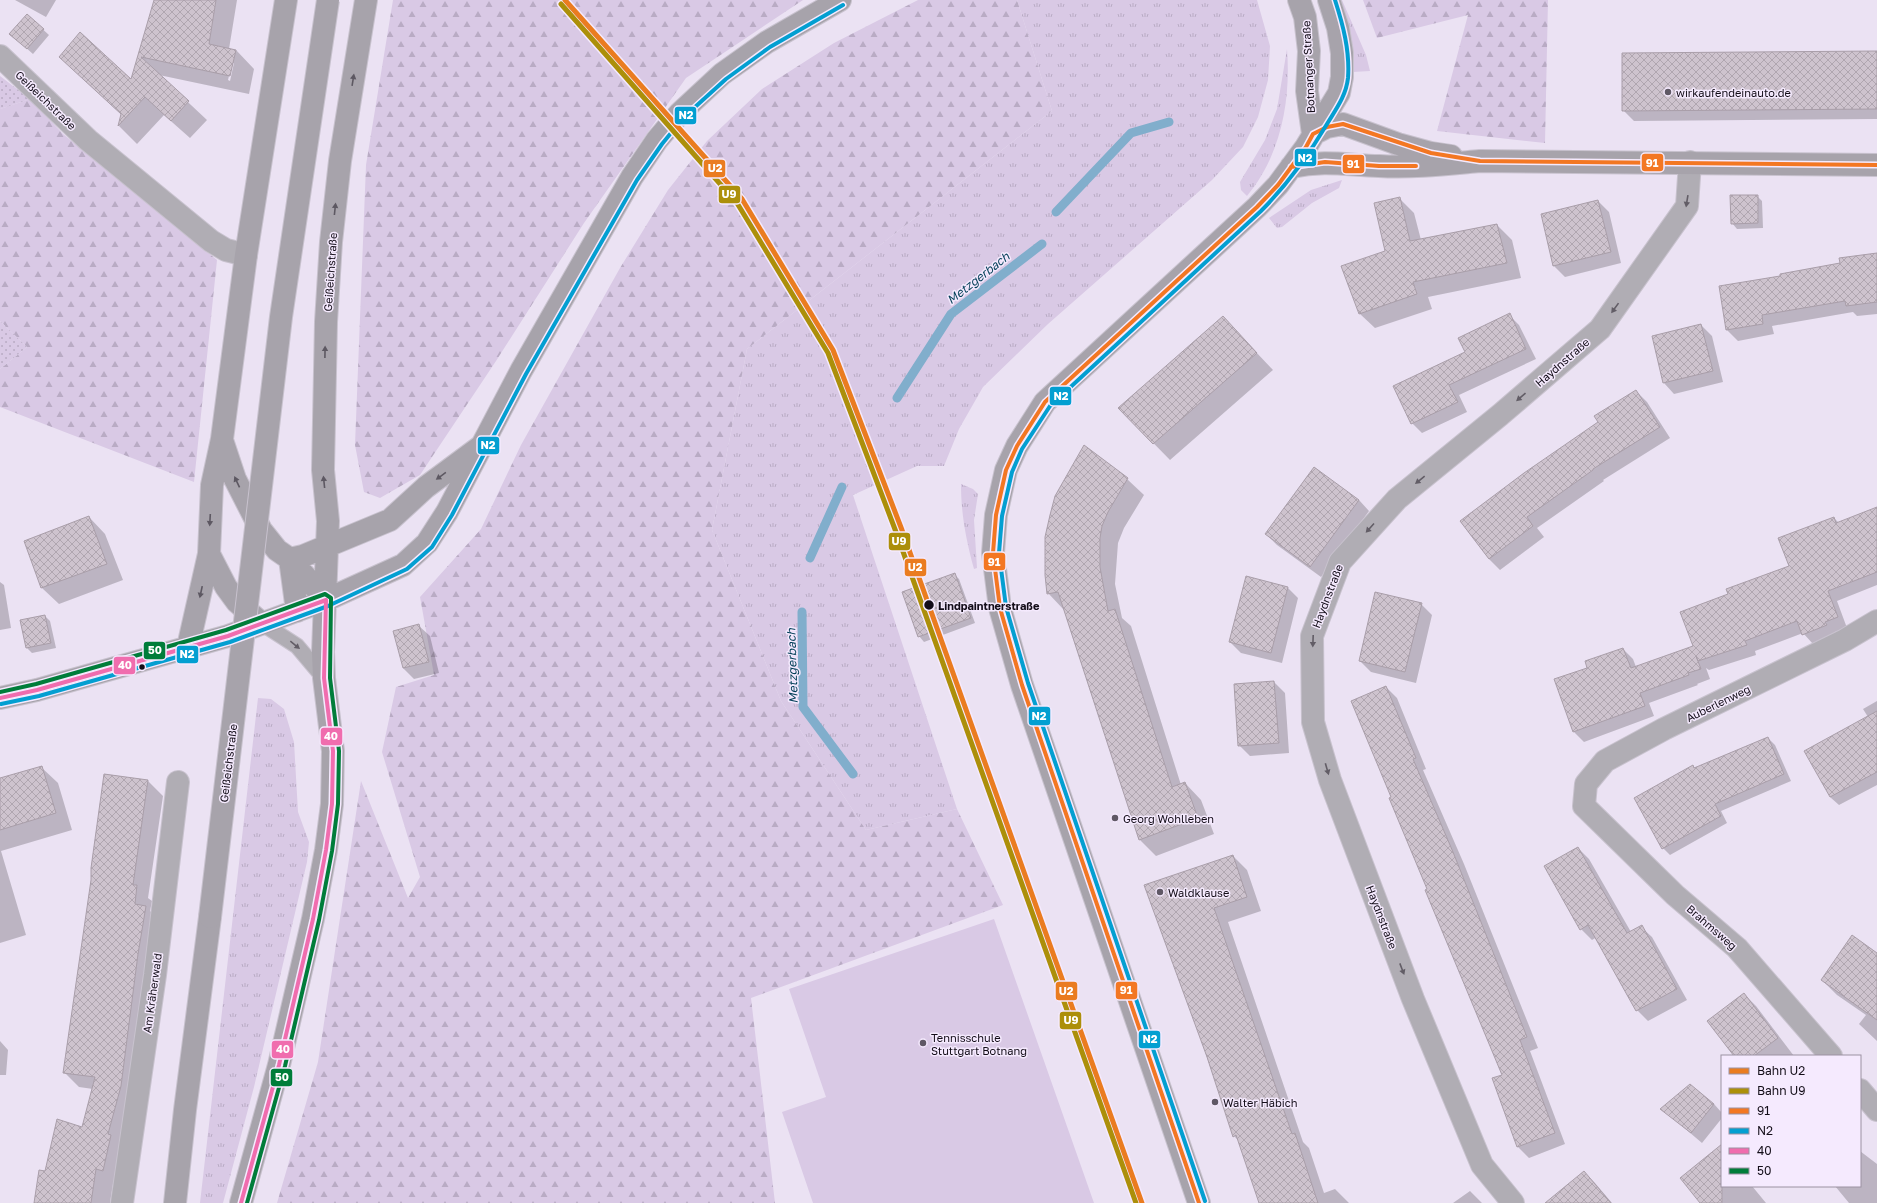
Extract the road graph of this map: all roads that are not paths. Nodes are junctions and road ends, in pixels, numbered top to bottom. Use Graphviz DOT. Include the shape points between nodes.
graph roads {
  1 [pos="286,0"];
  2 [pos="328,0"];
  3 [pos="366,0"];
  4 [pos="840,0"];
  5 [pos="1300,0"];
  6 [pos="1329,0"];
  7 [pos="0,56"];
  8 [pos="1336,97"];
  9 [pos="1343,124"];
  10 [pos="1313,134"];
  11 [pos="1480,161"];
  12 [pos="1690,162"];
  13 [pos="1877,165"];
  14 [pos="1291,167"];
  15 [pos="246,254"];
  16 [pos="222,439"];
  17 [pos="484,444"];
  18 [pos="327,546"];
  19 [pos="209,554"];
  20 [pos="290,559"];
  21 [pos="326,600"];
  22 [pos="296,611"];
  23 [pos="1877,621"];
  24 [pos="262,624"];
  25 [pos="188,647"];
  26 [pos="324,678"];
  27 [pos="0,698"];
  28 [pos="178,782"];
  29 [pos="1584,806"];
  30 [pos="1830,1055"];
  31 [pos="1861,1091"];
  32 [pos="1877,1110"];
  33 [pos="122,1203"];
  34 [pos="175,1203"];
  35 [pos="241,1203"];
  36 [pos="1199,1203"];
  37 [pos="1514,1203"];
  1 -- 15 [label="main road"];
  2 -- 34 [label="main road, Geißeichstraße, bridge" via="281,317"];
  18 -- 3 [label="main road, Geißeichstraße, one-way" via="328,521 323,470 326,322 331,242 340,161"];
  4 -- 17 [label="main road" via="767,42 722,74 680,113 657,140 632,177 521,371"];
  5 -- 10 [label="main road, Botnanger Straße" via="1306,17 1309,51 1307,92"];
  6 -- 8 [label="main road, Botnanger Straße" via="1338,28 1342,53 1342,77"];
  7 -- 15 [label="street, Geißeichstraße" via="88,140 210,241 226,250"];
  8 -- 9 [label="main road" via="1337,115"];
  8 -- 10 [label="main road, Botnanger Straße"];
  9 -- 10 [label="main road" via="1327,127"];
  9 -- 11 [label="main road" via="1431,153"];
  10 -- 14 [label="main road"];
  11 -- 12 [label="main road"];
  11 -- 14 [label="main road" via="1417,166 1325,162"];
  12 -- 13 [label="main road"];
  12 -- 37 [label="street, Haydnstraße, one-way" via="1687,206 1600,329 1397,499 1340,562 1312,636 1313,722 1330,780 1413,999 1482,1165"];
  14 -- 36 [label="main road" via="1257,207 1045,402 1016,446 1006,470 996,515 993,553 1000,608 1022,686"];
  15 -- 16 [label="main road"];
  16 -- 19 [label="main road, one-way" via="212,485"];
  20 -- 16 [label="main road, one-way" via="277,550 261,530 235,479"];
  17 -- 18 [label="main road, one-way" via="426,487 390,520"];
  17 -- 21 [label="main road" via="427,543 403,565"];
  18 -- 20 [label="main road"];
  18 -- 21 [label="main road, Geißeichstraße"];
  19 -- 24 [label="main road" via="237,602"];
  19 -- 25 [label="main road, one-way"];
  20 -- 21 [label="main road"];
  20 -- 22 [label="main road"];
  21 -- 22 [label="main road"];
  21 -- 26 [label="main road, Geißeichstraße"];
  22 -- 24 [label="main road"];
  23 -- 29 [label="street, Auberlenweg" via="1845,640 1664,729 1605,761 1586,784"];
  24 -- 25 [label="main road"];
  24 -- 26 [label="lane, one-way" via="298,646"];
  25 -- 27 [label="main road"];
  26 -- 35 [label="main road" via="333,751 332,804 326,850 279,1066"];
  28 -- 33 [label="street, Am Kräherwald"];
  29 -- 30 [label="street, Brahmsweg" via="1675,895 1737,948"];
  31 -- 32 [label="street"];
}
